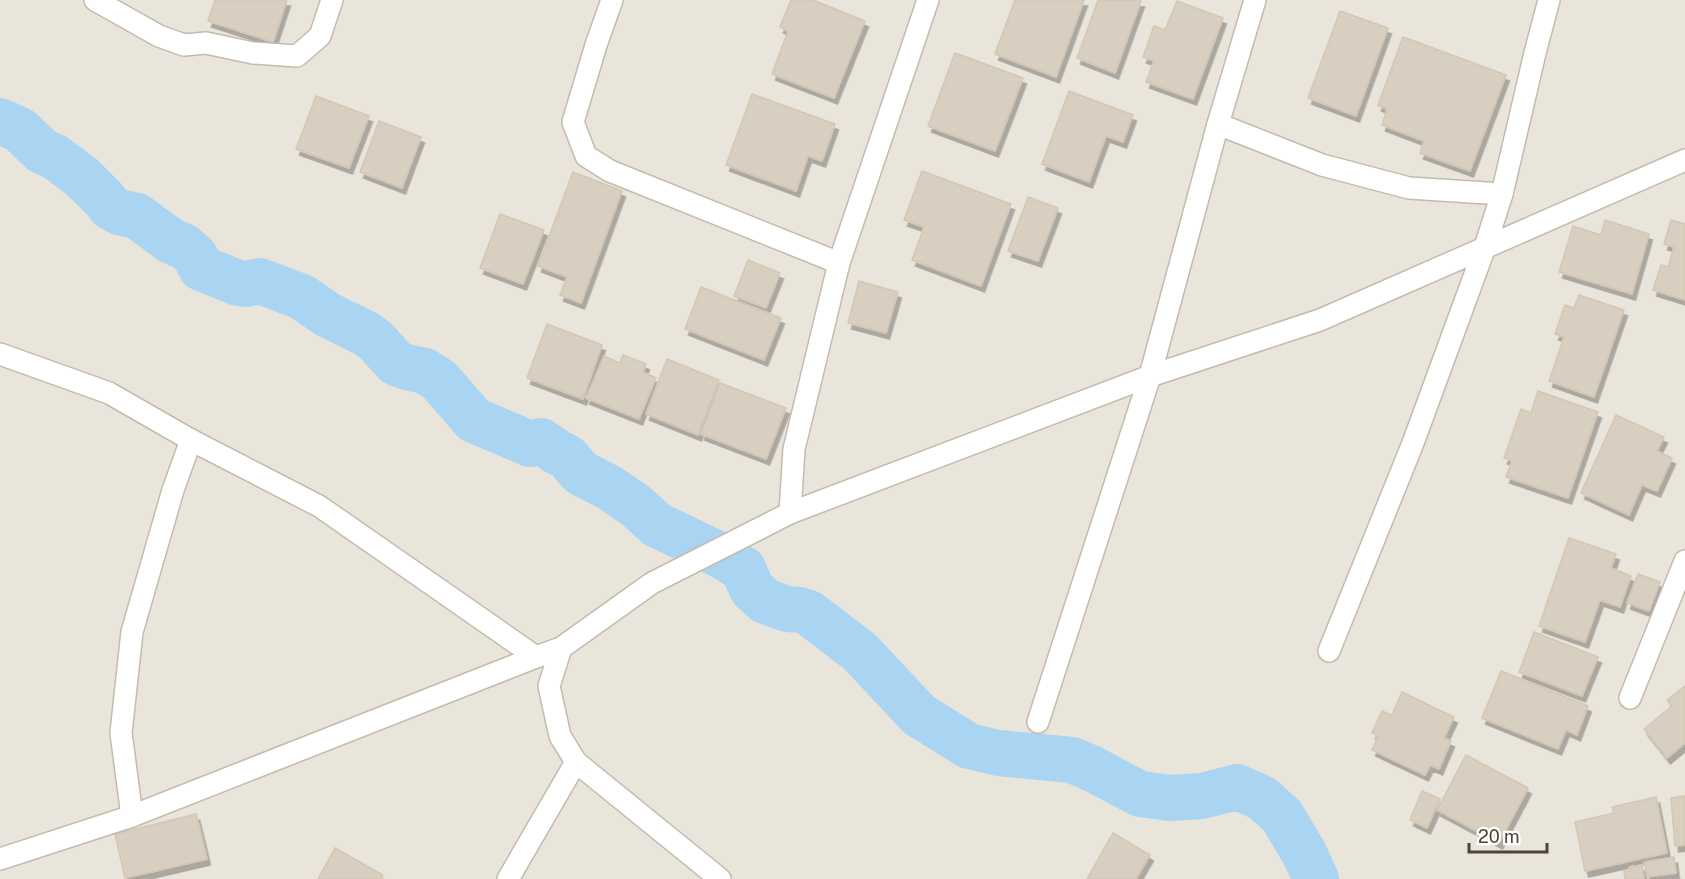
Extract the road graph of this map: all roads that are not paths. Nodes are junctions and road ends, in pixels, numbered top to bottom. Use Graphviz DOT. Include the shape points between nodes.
graph roads {
  1 [pos="95,0"];
  2 [pos="332,0"];
  3 [pos="612,0"];
  4 [pos="928,0"];
  5 [pos="1255,0"];
  6 [pos="1549,0"];
  7 [pos="1218,124"];
  8 [pos="1685,160"];
  9 [pos="1502,194"];
  10 [pos="1485,248"];
  11 [pos="839,263"];
  12 [pos="0,354"];
  13 [pos="1150,376"];
  14 [pos="191,440"];
  15 [pos="790,513"];
  16 [pos="1685,561"];
  17 [pos="561,648"];
  18 [pos="1329,651"];
  19 [pos="536,657"];
  20 [pos="1630,698"];
  21 [pos="1038,723"];
  22 [pos="576,762"];
  23 [pos="132,816"];
  24 [pos="0,859"];
  25 [pos="508,879"];
  26 [pos="720,879"];
  1 -- 2 [label="street" via="159,36 184,45 206,43 253,53 297,56 320,36"];
  3 -- 11 [label="street" via="573,122 586,156 610,171"];
  4 -- 11 [label="street"];
  5 -- 7 [label="street"];
  6 -- 9 [label="street"];
  7 -- 9 [label="street" via="1322,165 1409,188"];
  7 -- 13 [label="street"];
  8 -- 10 [label="street"];
  9 -- 10 [label="street"];
  10 -- 13 [label="street" via="1320,320"];
  10 -- 18 [label="street" via="1413,443"];
  11 -- 15 [label="street" via="794,449"];
  12 -- 14 [label="street" via="109,393"];
  13 -- 15 [label="street"];
  13 -- 21 [label="street"];
  14 -- 19 [label="street" via="318,506"];
  14 -- 23 [label="street" via="132,632 121,733"];
  15 -- 17 [label="street" via="652,583"];
  16 -- 20 [label="street"];
  17 -- 19 [label="street"];
  17 -- 22 [label="street" via="549,686 560,736"];
  19 -- 23 [label="street"];
  22 -- 25 [label="street"];
  22 -- 26 [label="street"];
  23 -- 24 [label="street"];
}
